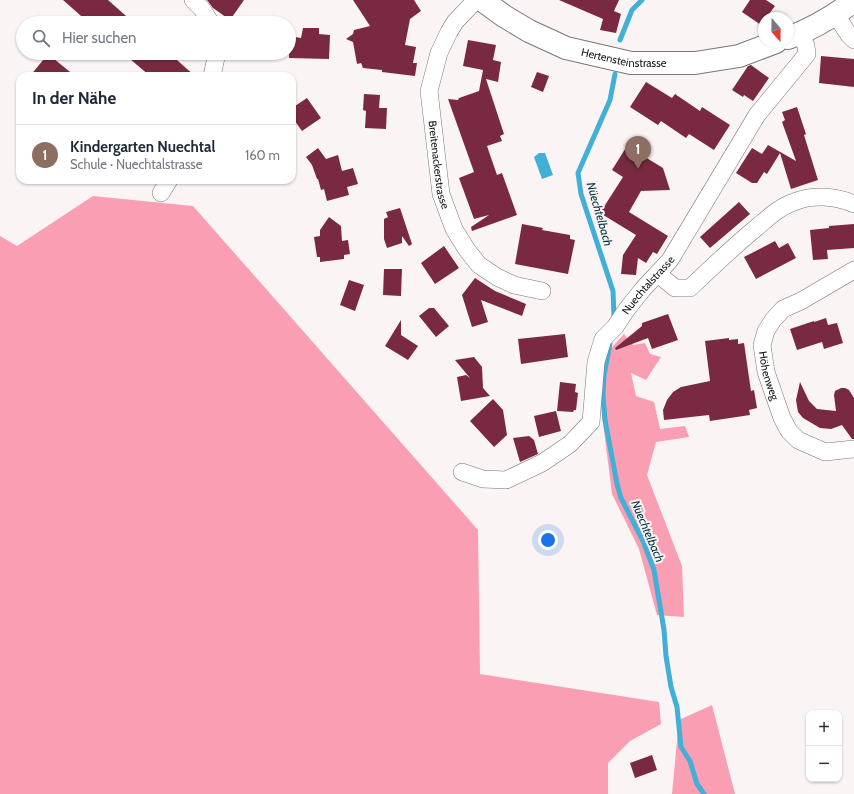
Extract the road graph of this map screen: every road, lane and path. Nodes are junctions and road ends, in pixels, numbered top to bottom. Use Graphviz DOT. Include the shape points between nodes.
graph roads {
  1 [pos="194,0"];
  2 [pos="476,0"];
  3 [pos="482,0"];
  4 [pos="854,1"];
  5 [pos="836,15"];
  6 [pos="206,16"];
  7 [pos="795,35"];
  8 [pos="854,40"];
  9 [pos="760,48"];
  10 [pos="215,60"];
  11 [pos="213,72"];
  12 [pos="854,204"];
  13 [pos="854,270"];
  14 [pos="658,274"];
  15 [pos="542,291"];
  16 [pos="854,449"];
  17 [pos="462,472"];
  1 -- 6 [label="street"];
  2 -- 15 [label="street, Breitenackerstrasse" via="449,32 439,53 429,91 441,194 454,229 479,265 497,277"];
  3 -- 9 [label="street, Hertensteinstrasse" via="529,31 566,48 631,62 695,63 739,56"];
  4 -- 5 [label="street"];
  5 -- 7 [label="street"];
  5 -- 8 [label="street"];
  7 -- 14 [label="street, Nuechtalstrasse" via="806,46 807,54 757,115 689,230"];
  10 -- 11 [label="street"];
  12 -- 14 [label="street" via="840,198 812,197 794,201 779,209 738,243 690,288 675,288"];
  13 -- 16 [label="street, Höhenweg" via="783,309 766,331 762,345 766,372 789,431 798,440 826,452"];
  14 -- 17 [label="street, Nuechtalstrasse" via="603,339 596,362 591,422 570,444 542,463 506,480 483,479"];
}
